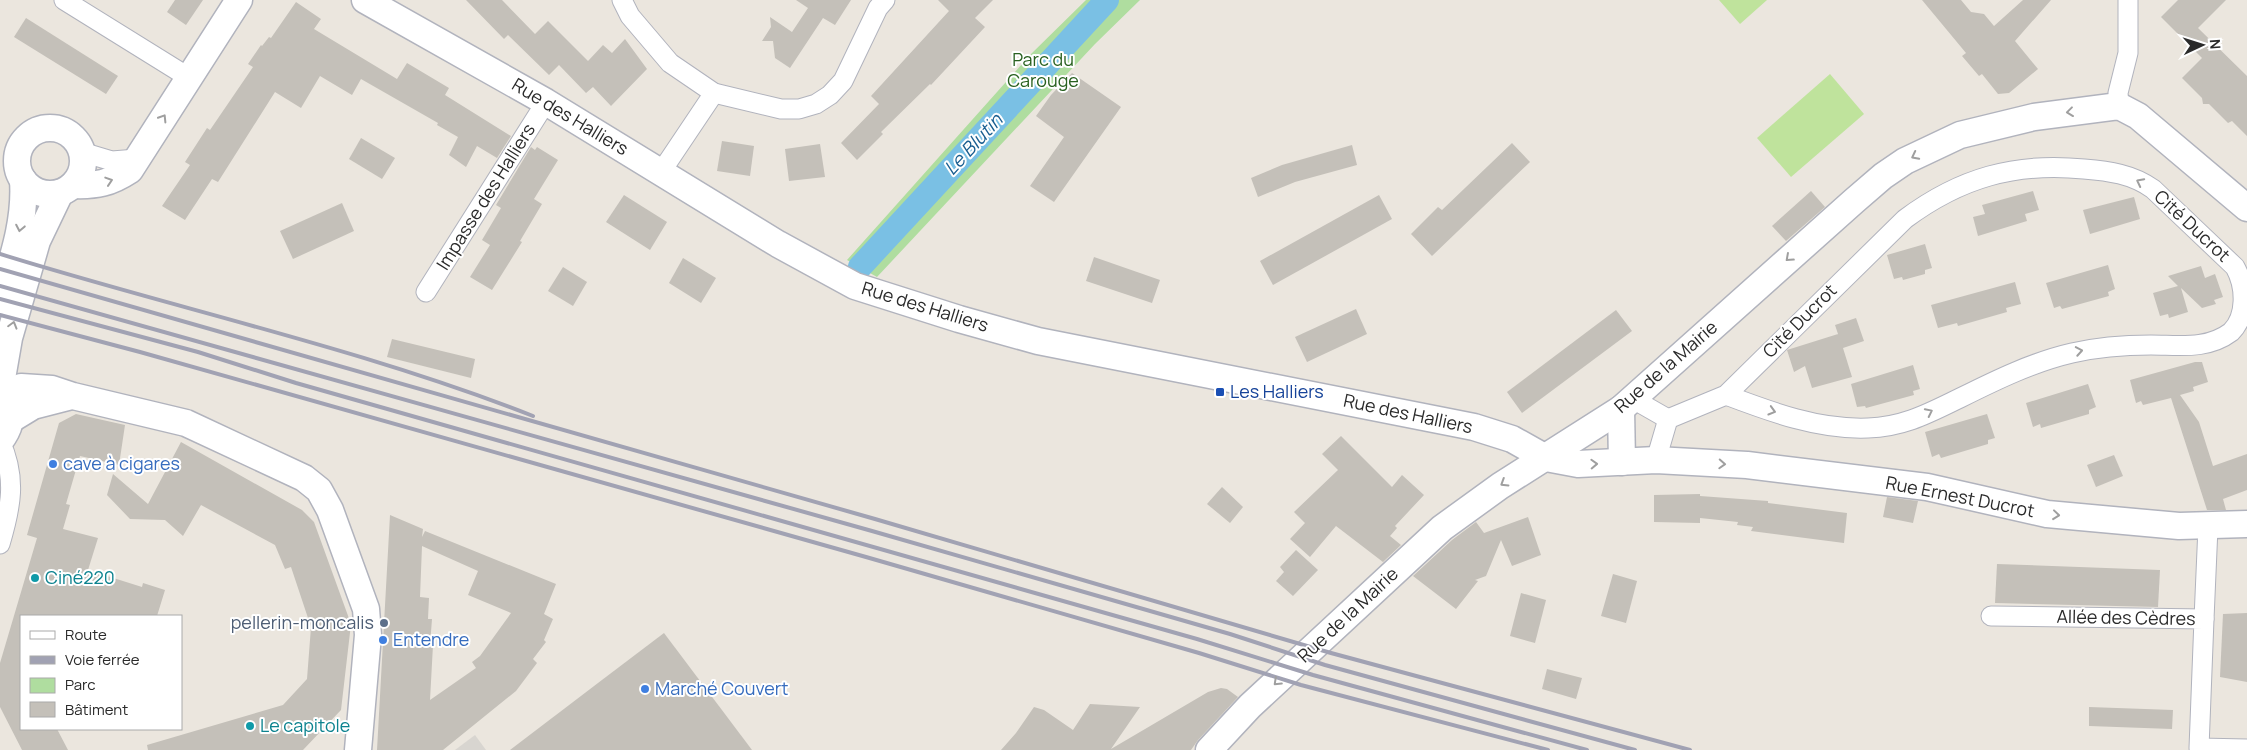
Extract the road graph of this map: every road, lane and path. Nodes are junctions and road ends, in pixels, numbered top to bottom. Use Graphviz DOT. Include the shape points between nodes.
graph roads {
  1 [pos="64,0"];
  2 [pos="239,0"];
  3 [pos="365,0"];
  4 [pos="622,0"];
  5 [pos="885,0"];
  6 [pos="2128,0"];
  7 [pos="188,78"];
  8 [pos="714,93"];
  9 [pos="546,102"];
  10 [pos="2119,106"];
  11 [pos="82,152"];
  12 [pos="137,159"];
  13 [pos="661,172"];
  14 [pos="15,175"];
  15 [pos="66,189"];
  16 [pos="2247,208"];
  17 [pos="426,292"];
  18 [pos="0,301"];
  19 [pos="1,393"];
  20 [pos="1726,395"];
  21 [pos="73,396"];
  22 [pos="1627,404"];
  23 [pos="1668,419"];
  24 [pos="1594,426"];
  25 [pos="3,434"];
  26 [pos="1512,439"];
  27 [pos="1546,458"];
  28 [pos="1665,460"];
  29 [pos="1622,462"];
  30 [pos="2247,524"];
  31 [pos="2208,527"];
  32 [pos="0,544"];
  33 [pos="1991,616"];
  34 [pos="2204,619"];
  35 [pos="2247,749"];
  36 [pos="358,750"];
  37 [pos="1209,750"];
  1 -- 7 [label="street"];
  2 -- 7 [label="main road"];
  3 -- 9 [label="main road, Rue des Halliers"];
  4 -- 8 [label="street" via="630,16 670,63"];
  5 -- 8 [label="street" via="878,8 843,81 816,104 799,109 781,108"];
  6 -- 10 [label="street" via="2128,53 2118,93"];
  12 -- 7 [label="main road, one-way"];
  8 -- 13 [label="street"];
  9 -- 13 [label="main road, Rue des Halliers"];
  9 -- 17 [label="street, Impasse des Halliers"];
  10 -- 16 [label="main road" via="2138,116"];
  10 -- 22 [label="main road, Rue de la Mairie, one-way" via="1994,125 1960,135 1905,160 1854,200"];
  11 -- 12 [label="street" via="112,161"];
  11 -- 14 [label="main road" via="77,140 68,132 49,128 32,132 18,153"];
  11 -- 15 [label="main road" via="80,176"];
  15 -- 12 [label="main road, one-way" via="114,180 130,170"];
  13 -- 26 [label="main road, Rue des Halliers" via="778,244 855,286 951,317 1047,343 1460,424"];
  14 -- 15 [label="main road" via="39,192 50,194"];
  14 -- 18 [label="main road, one-way" via="24,200 22,222"];
  19 -- 15 [label="main road, one-way" via="9,338 36,241"];
  19 -- 21 [label="main road" via="21,387 52,388"];
  19 -- 25 [label="main road" via="9,407"];
  20 -- 20 [label="street, Cité Ducrot, one-way" via="1804,421 1841,427 1887,427 1909,422 2022,369 2072,352 2210,343 2233,331 2241,320 2247,295 2235,267 2140,180 2124,174 2069,167 2010,170 1953,188 1905,219"];
  20 -- 23 [label="street, Cité Ducrot"];
  21 -- 25 [label="main road" via="32,406"];
  21 -- 36 [label="main road" via="186,423 304,478 319,490 330,510 366,609 368,635"];
  22 -- 23 [label="street"];
  22 -- 24 [label="main road, Rue de la Mairie"];
  22 -- 29 [label="main road"];
  23 -- 28 [label="street"];
  24 -- 26 [label="main road" via="1562,434"];
  24 -- 27 [label="main road, Rue de la Mairie"];
  25 -- 32 [label="street" via="12,498"];
  26 -- 27 [label="main road, Rue des Halliers"];
  27 -- 29 [label="main road, Rue des Halliers, one-way" via="1578,464"];
  27 -- 37 [label="main road, Rue de la Mairie, one-way" via="1442,528 1256,700"];
  28 -- 29 [label="main road, Rue Ernest Ducrot"];
  28 -- 31 [label="main road, Rue Ernest Ducrot, one-way" via="1747,465 1927,487 2047,514"];
  30 -- 31 [label="main road, Rue Ernest Ducrot"];
  31 -- 34 [label="street"];
  33 -- 34 [label="street, Allée des Cèdres"];
  34 -- 35 [label="street, Allée des Cèdres" via="2199,748"];
}
